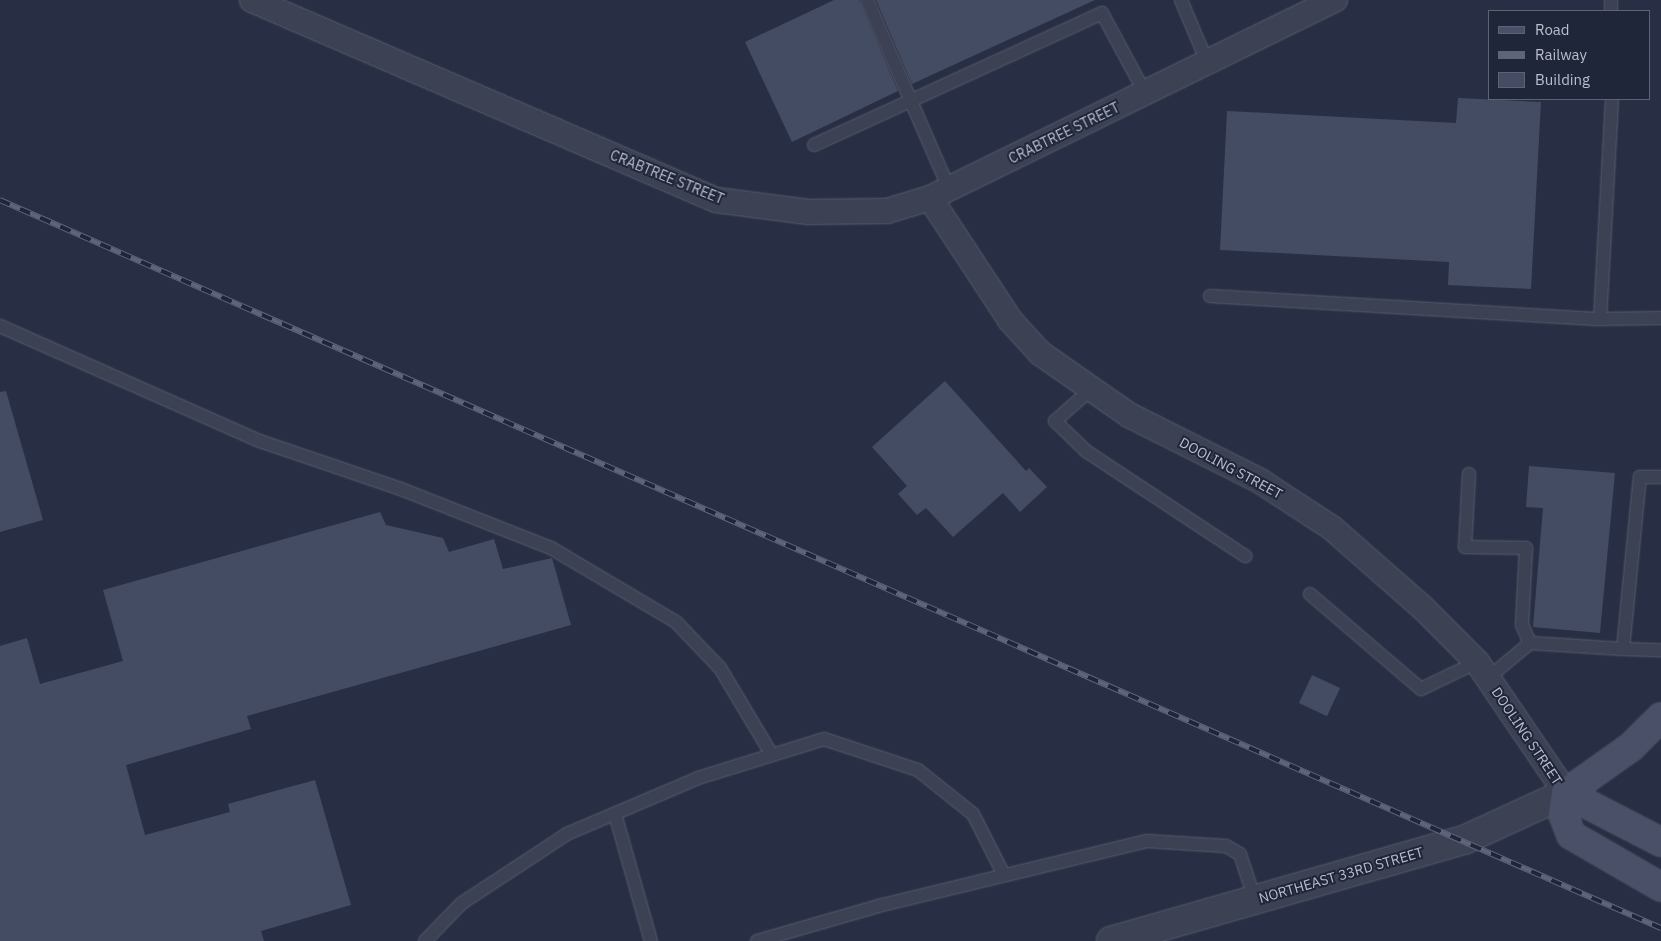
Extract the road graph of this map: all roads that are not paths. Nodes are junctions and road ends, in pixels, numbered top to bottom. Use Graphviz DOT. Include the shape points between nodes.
graph roads {
  1 [pos="252,0"];
  2 [pos="867,0"];
  3 [pos="1181,0"];
  4 [pos="1334,0"];
  5 [pos="1207,62"];
  6 [pos="1145,93"];
  7 [pos="911,100"];
  8 [pos="1612,100"];
  9 [pos="814,145"];
  10 [pos="940,193"];
  11 [pos="1210,296"];
  12 [pos="1661,318"];
  13 [pos="1600,319"];
  14 [pos="0,326"];
  15 [pos="1090,390"];
  16 [pos="1469,474"];
  17 [pos="1661,476"];
  18 [pos="1245,556"];
  19 [pos="1310,594"];
  20 [pos="1530,643"];
  21 [pos="1622,649"];
  22 [pos="1661,650"];
  23 [pos="1483,670"];
  24 [pos="1661,717"];
  25 [pos="772,755"];
  26 [pos="1566,793"];
  27 [pos="615,814"];
  28 [pos="1661,842"];
  29 [pos="1004,875"];
  30 [pos="1661,886"];
  31 [pos="1256,900"];
  32 [pos="1156,935"];
  33 [pos="425,941"];
  34 [pos="651,941"];
  35 [pos="757,941"];
  36 [pos="1111,941"];
  1 -- 10 [label="street, CRABTREE STREET" via="716,200 808,212 886,211"];
  2 -- 7 [label="lane"];
  3 -- 5 [label="lane"];
  4 -- 5 [label="street, CRABTREE STREET"];
  5 -- 6 [label="street, CRABTREE STREET"];
  6 -- 7 [label="lane" via="1102,13"];
  6 -- 10 [label="street, CRABTREE STREET"];
  7 -- 9 [label="lane"];
  7 -- 10 [label="lane"];
  8 -- 13 [label="lane"];
  10 -- 15 [label="street, DOOLING STREET" via="1010,320 1040,352"];
  11 -- 13 [label="lane"];
  12 -- 13 [label="lane"];
  14 -- 25 [label="lane" via="260,441 401,488 551,548 676,622 720,668"];
  15 -- 18 [label="lane" via="1056,421 1086,452"];
  15 -- 23 [label="street, DOOLING STREET" via="1260,481 1332,528"];
  16 -- 20 [label="lane" via="1465,547 1526,548 1522,625"];
  17 -- 21 [label="lane" via="1640,476"];
  19 -- 23 [label="lane" via="1421,689"];
  20 -- 21 [label="lane"];
  20 -- 23 [label="lane"];
  21 -- 22 [label="lane"];
  23 -- 26 [label="street, DOOLING STREET"];
  24 -- 26 [label="main road" via="1631,747"];
  25 -- 27 [label="lane" via="698,778"];
  25 -- 29 [label="lane" via="824,739 918,770 973,814"];
  26 -- 28 [label="main road"];
  26 -- 30 [label="main road" via="1563,814 1571,835"];
  26 -- 31 [label="street, NORTHEAST 33RD STREET" via="1464,840"];
  27 -- 33 [label="lane" via="567,834 470,897"];
  27 -- 34 [label="lane"];
  29 -- 31 [label="lane" via="1146,841 1226,846 1240,854"];
  29 -- 35 [label="lane"];
  31 -- 32 [label="street, NORTHEAST 33RD STREET"];
  32 -- 36 [label="street, NORTHEAST 33RD STREET"];
}
